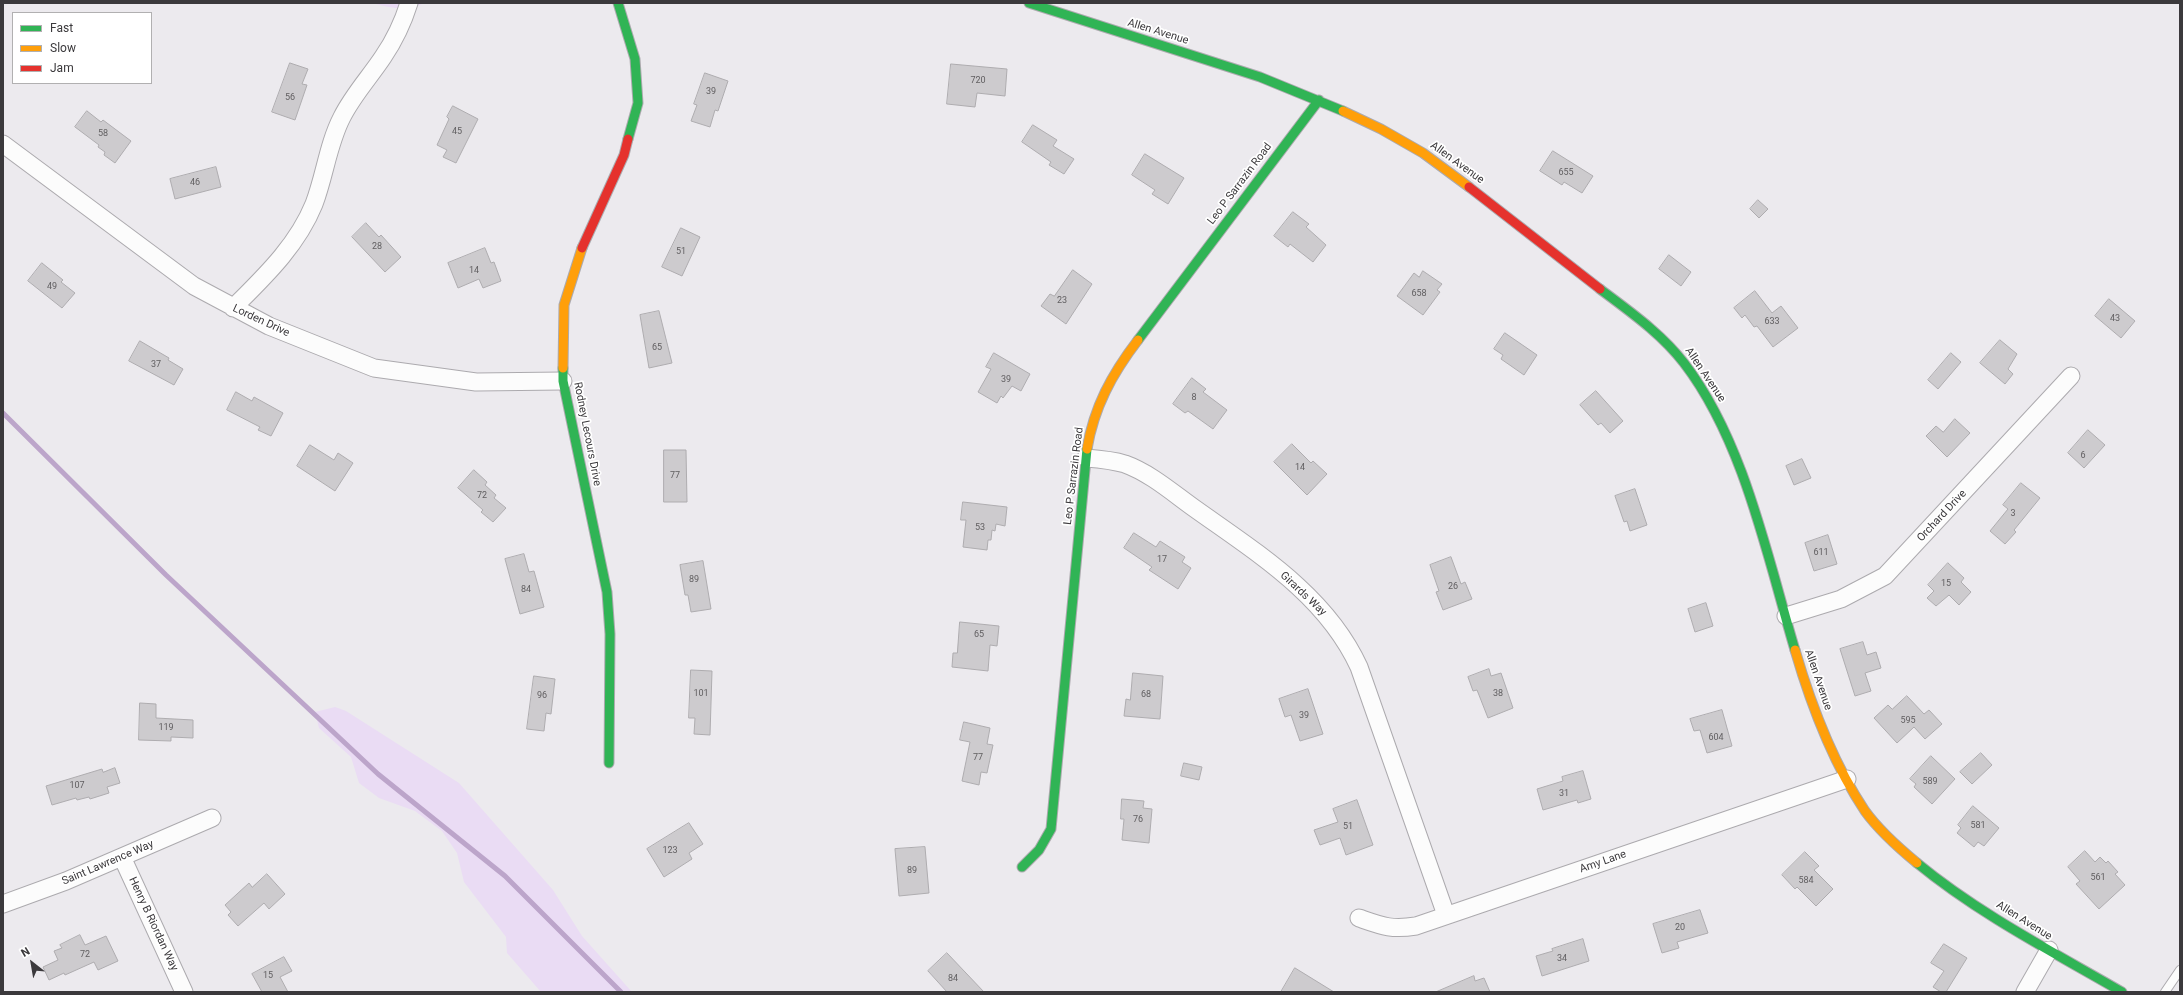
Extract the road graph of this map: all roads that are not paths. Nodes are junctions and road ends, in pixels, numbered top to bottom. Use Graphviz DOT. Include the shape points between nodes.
graph roads {
  1 [pos="409,3"];
  2 [pos="618,3"];
  3 [pos="1029,3"];
  4 [pos="1318,100"];
  5 [pos="3,144"];
  6 [pos="233,308"];
  7 [pos="2071,376"];
  8 [pos="563,381"];
  9 [pos="1086,458"];
  10 [pos="1786,616"];
  11 [pos="609,763"];
  12 [pos="1847,779"];
  13 [pos="212,818"];
  14 [pos="122,857"];
  15 [pos="1022,867"];
  16 [pos="3,904"];
  17 [pos="1446,915"];
  18 [pos="1359,918"];
  19 [pos="2049,950"];
  20 [pos="2180,970"];
  21 [pos="184,992"];
  22 [pos="2025,992"];
  23 [pos="2122,992"];
  24 [pos="2165,992"];
  1 -- 6 [label="street" via="389,48 342,118 332,142 314,204 305,221 272,269"];
  2 -- 8 [label="street, Rodney Lecours Drive" via="635,59 638,103 624,155 582,247 564,305"];
  3 -- 4 [label="street, Allen Avenue" via="1131,37 1206,58"];
  4 -- 9 [label="street, Leo P Sarrazin Road" via="1104,388 1096,409"];
  4 -- 10 [label="street, Allen Avenue" via="1381,129 1423,153 1621,304 1664,340 1688,368 1723,426 1754,510"];
  5 -- 6 [label="street, Lorden Drive" via="194,286"];
  6 -- 8 [label="street, Lorden Drive" via="269,326 374,368 476,382"];
  7 -- 10 [label="street, Orchard Drive" via="1884,576 1841,599"];
  8 -- 11 [label="street, Rodney Lecours Drive" via="607,592 610,634"];
  9 -- 15 [label="street, Leo P Sarrazin Road" via="1051,829 1044,844"];
  9 -- 17 [label="street, Girards Way" via="1126,464 1161,485 1275,568 1310,597 1342,634 1359,667"];
  10 -- 12 [label="street, Allen Avenue" via="1805,684"];
  12 -- 17 [label="street, Amy Lane"];
  12 -- 19 [label="street, Allen Avenue" via="1866,812 1903,851 1933,876"];
  13 -- 14 [label="street, Saint Lawrence Way"];
  14 -- 16 [label="street, Saint Lawrence Way" via="45,890"];
  14 -- 21 [label="street, Henry B Riordan Way"];
  17 -- 18 [label="street, Amy Lane" via="1416,926 1397,929"];
  19 -- 22 [label="street"];
  19 -- 23 [label="street, Allen Avenue"];
  20 -- 24 [label="lane"];
}
